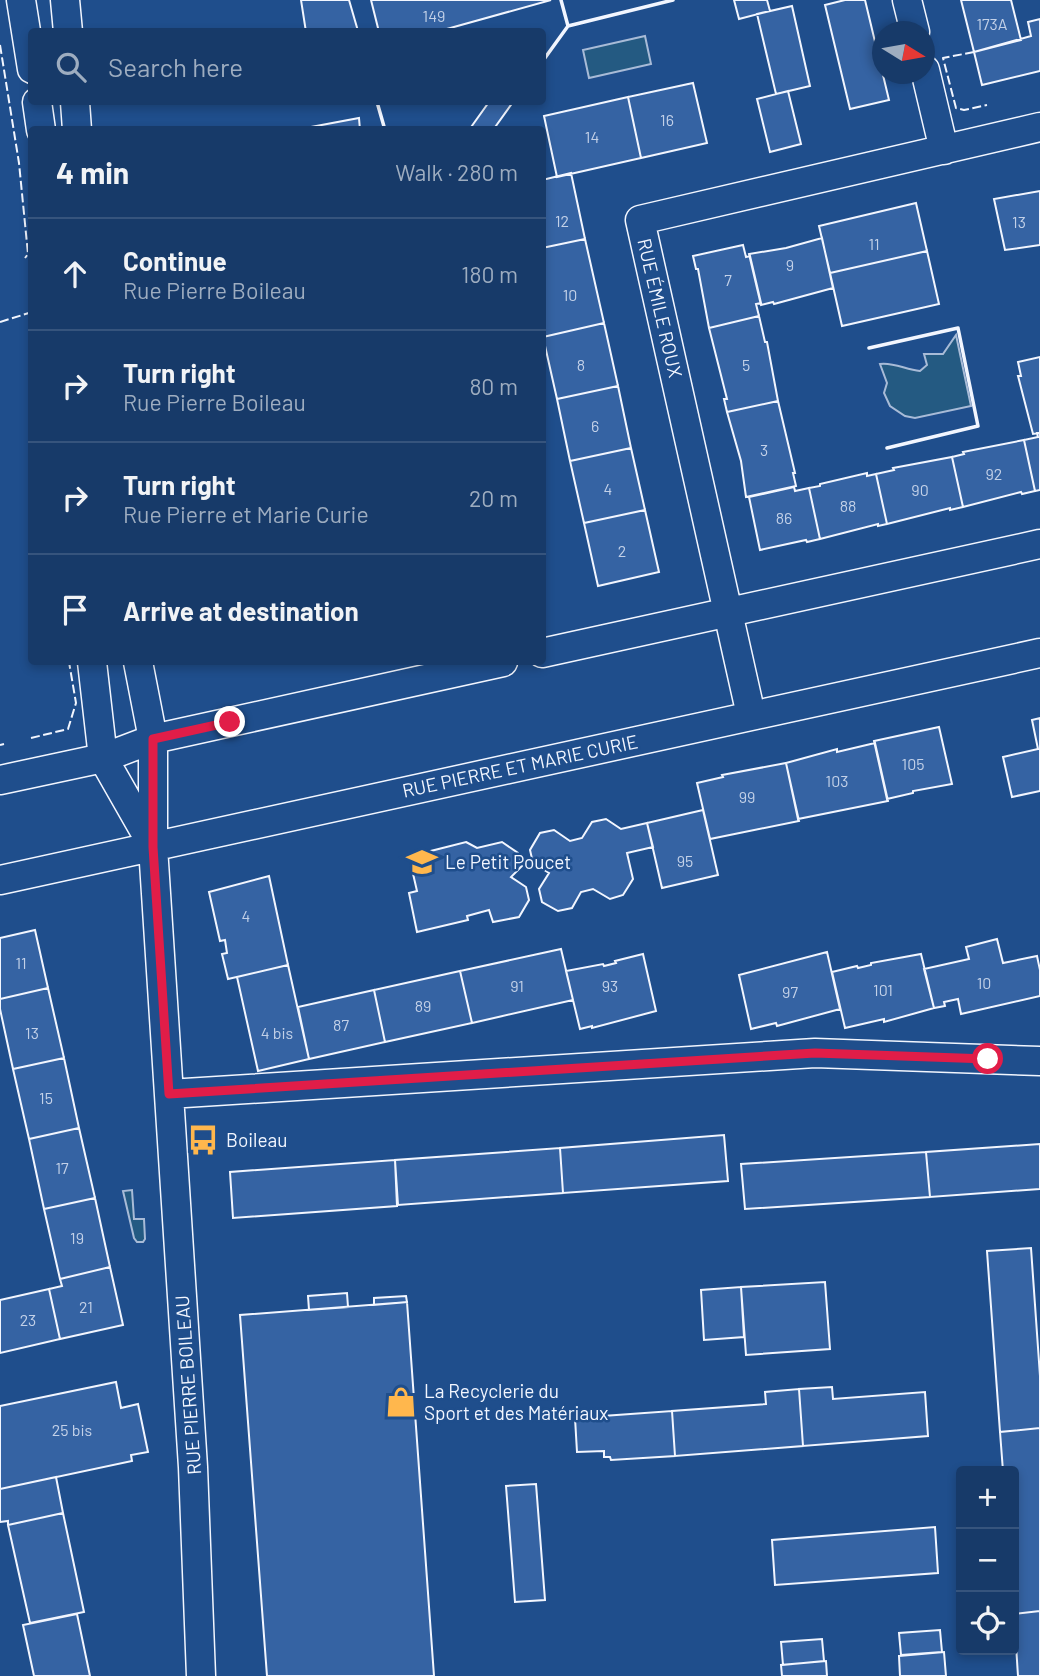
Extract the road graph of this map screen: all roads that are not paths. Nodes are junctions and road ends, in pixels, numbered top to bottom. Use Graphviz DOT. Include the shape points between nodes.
graph roads {
  1 [pos="21,0"];
  2 [pos="65,0"];
  3 [pos="907,0"];
  4 [pos="912,21"];
  5 [pos="68,28"];
  6 [pos="28,44"];
  7 [pos="928,84"];
  8 [pos="37,105"];
  9 [pos="75,105"];
  10 [pos="40,126"];
  11 [pos="77,126"];
  12 [pos="1040,127"];
  13 [pos="944,150"];
  14 [pos="1040,544"];
  15 [pos="728,612"];
  16 [pos="546,652"];
  17 [pos="1040,653"];
  18 [pos="92,665"];
  19 [pos="139,665"];
  20 [pos="489,665"];
  21 [pos="751,715"];
  22 [pos="153,739"];
  23 [pos="103,758"];
  24 [pos="0,780"];
  25 [pos="153,847"];
  26 [pos="0,880"];
  27 [pos="1040,1061"];
  28 [pos="169,1094"];
  29 [pos="201,1676"];
  1 -- 6 [label="street"];
  2 -- 5 [label="street"];
  3 -- 4 [label="street"];
  7 -- 13 [label="street"];
  8 -- 10 [label="street"];
  9 -- 11 [label="street"];
  12 -- 13 [label="street, RUE ÉMILE ROUX"];
  13 -- 15 [label="street, RUE ÉMILE ROUX" via="640,220"];
  14 -- 15 [label="street"];
  15 -- 16 [label="street"];
  15 -- 21 [label="street, RUE ÉMILE ROUX"];
  17 -- 21 [label="street, RUE PIERRE ET MARIE CURIE"];
  18 -- 23 [label="street, RUE PIERRE BOILEAU"];
  19 -- 22 [label="street, RUE PIERRE BOILEAU"];
  20 -- 22 [label="street"];
  21 -- 25 [label="street, RUE PIERRE ET MARIE CURIE"];
  22 -- 23 [label="street"];
  22 -- 25 [label="street, RUE PIERRE BOILEAU"];
  23 -- 24 [label="street"];
  23 -- 25 [label="street, RUE PIERRE BOILEAU"];
  25 -- 26 [label="street, RUE PIERRE ET MARIE CURIE"];
  25 -- 28 [label="street, RUE PIERRE BOILEAU"];
  27 -- 28 [label="street" via="815,1053"];
  28 -- 29 [label="street, RUE PIERRE BOILEAU"];
}
